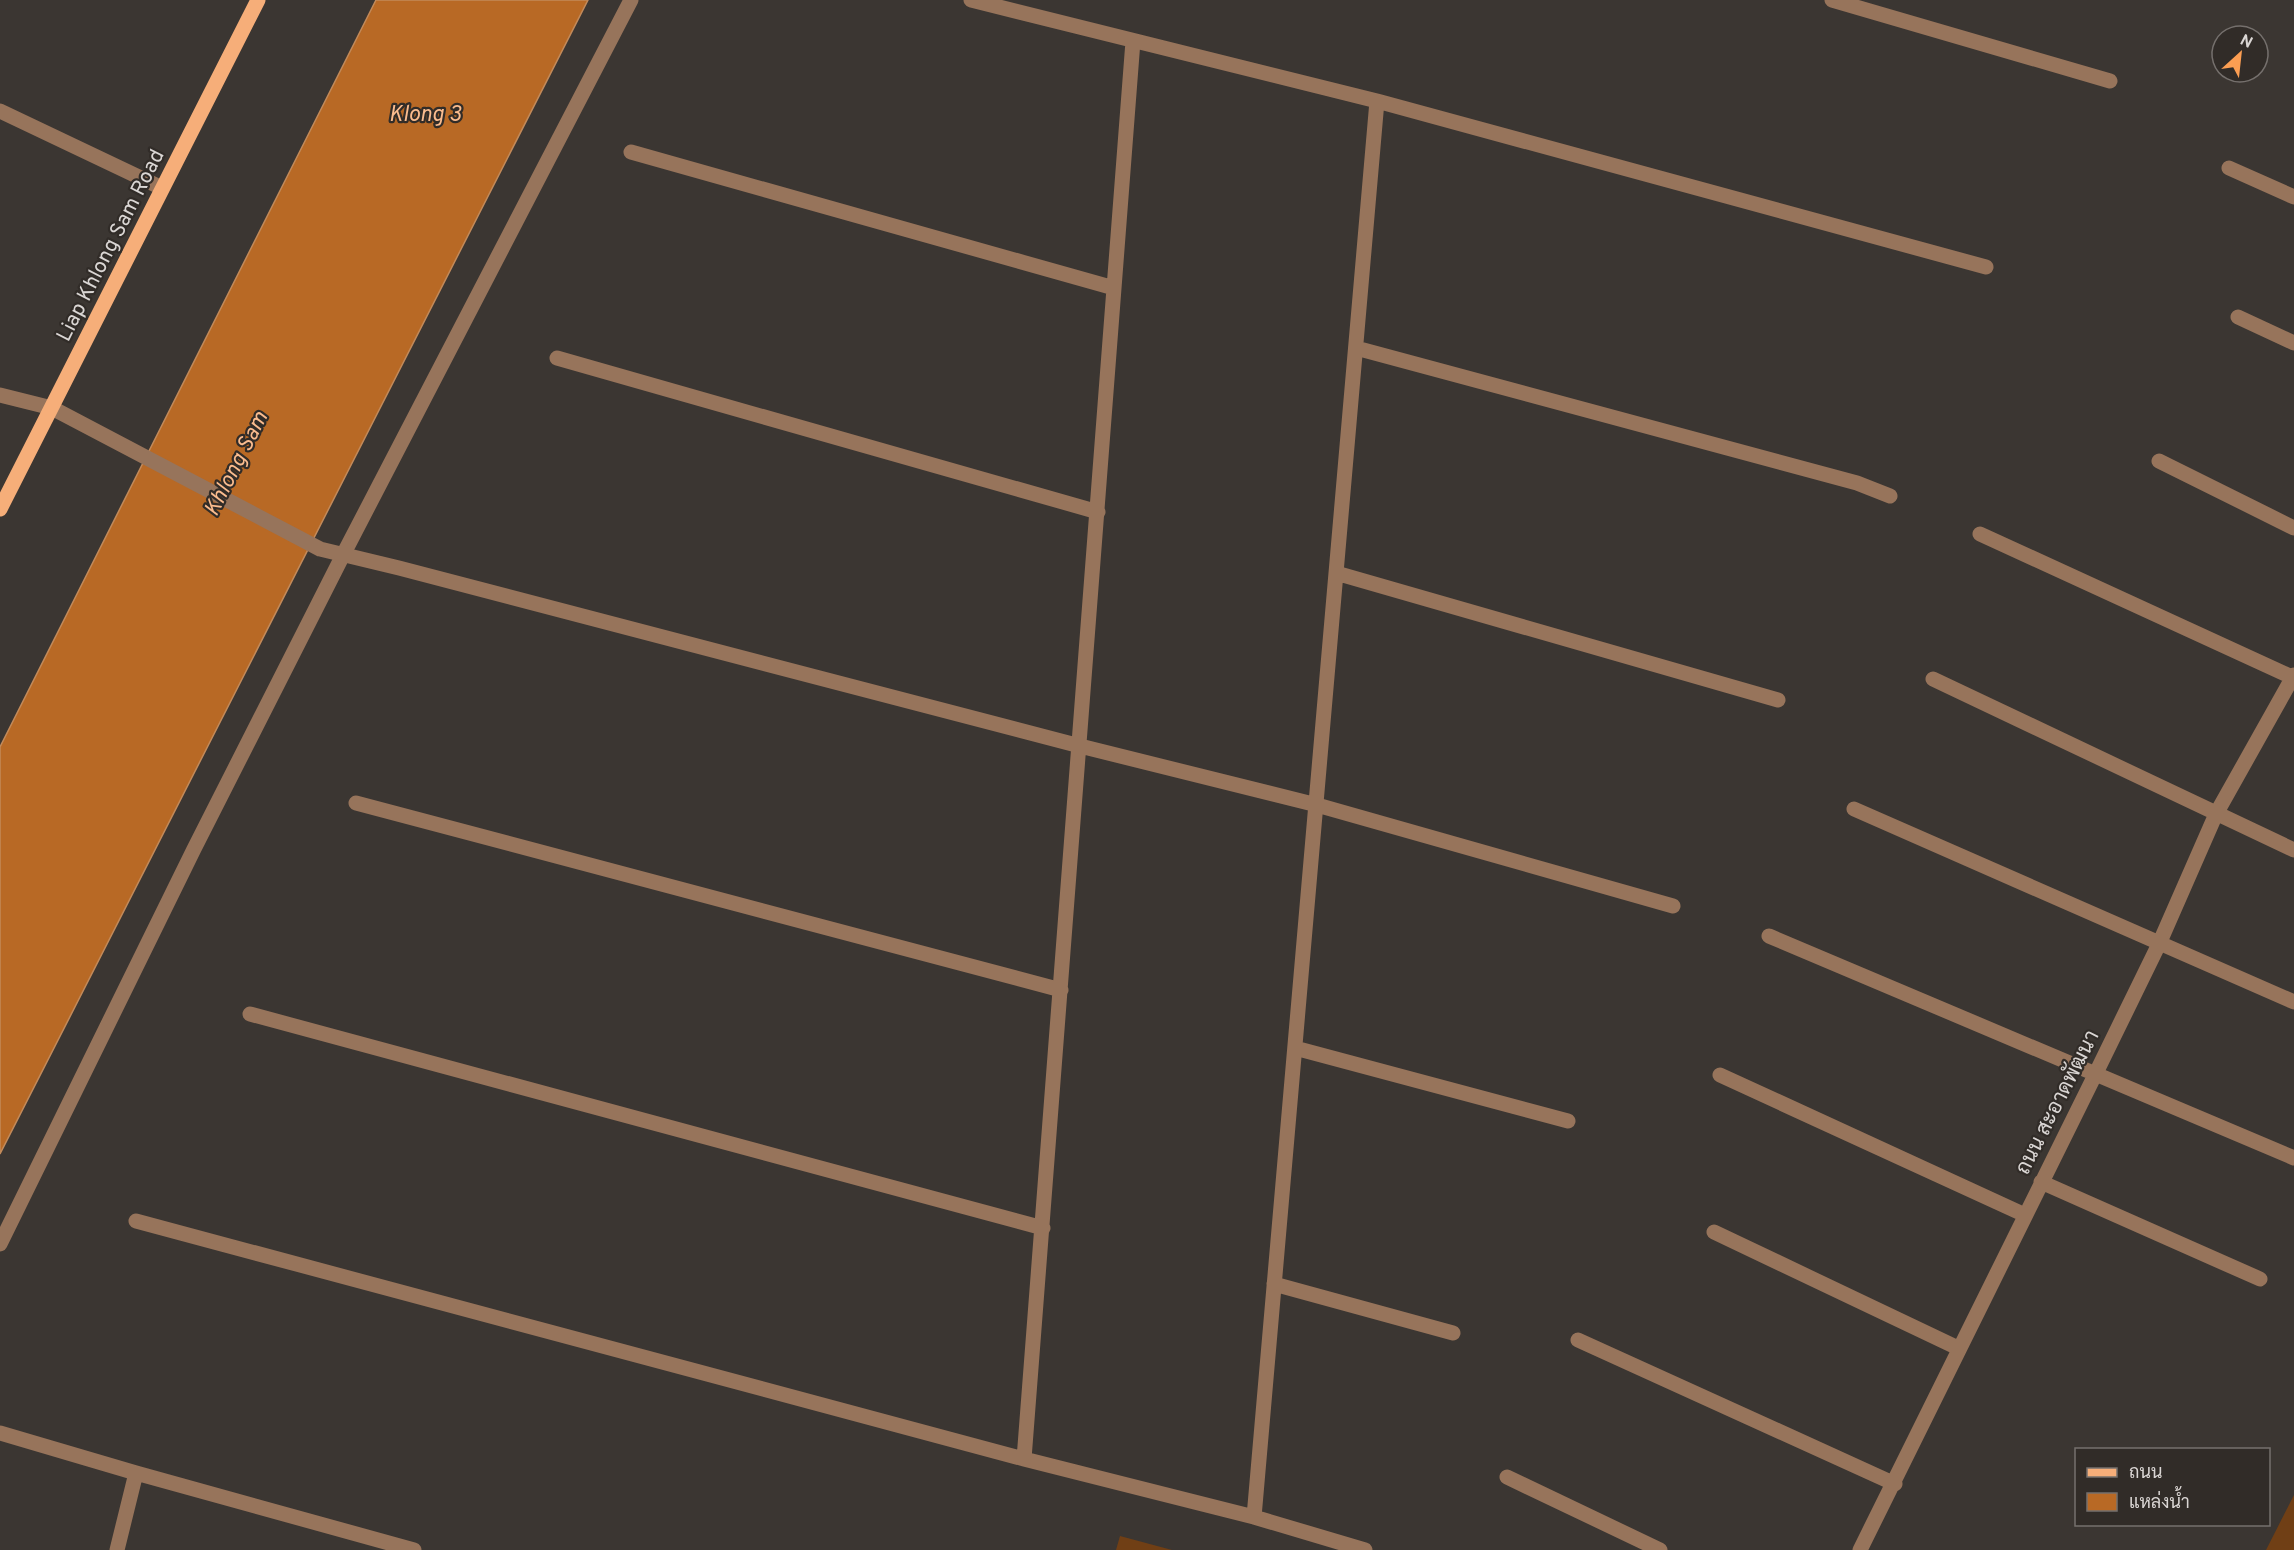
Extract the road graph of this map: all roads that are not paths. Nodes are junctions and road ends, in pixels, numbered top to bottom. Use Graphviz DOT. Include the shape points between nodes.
graph roads {
  1 [pos="258,0"];
  2 [pos="631,0"];
  3 [pos="971,0"];
  4 [pos="1832,0"];
  5 [pos="1133,41"];
  6 [pos="2110,81"];
  7 [pos="1377,101"];
  8 [pos="0,111"];
  9 [pos="631,152"];
  10 [pos="2229,168"];
  11 [pos="162,188"];
  12 [pos="2294,197"];
  13 [pos="1986,267"];
  14 [pos="1114,288"];
  15 [pos="2238,317"];
  16 [pos="2294,343"];
  17 [pos="1356,348"];
  18 [pos="557,358"];
  19 [pos="0,395"];
  20 [pos="52,408"];
  21 [pos="2159,461"];
  22 [pos="1890,496"];
  23 [pos="0,509"];
  24 [pos="1098,512"];
  25 [pos="2294,528"];
  26 [pos="1980,534"];
  27 [pos="343,555"];
  28 [pos="1336,573"];
  29 [pos="2294,677"];
  30 [pos="1933,679"];
  31 [pos="1778,700"];
  32 [pos="1080,746"];
  33 [pos="356,803"];
  34 [pos="1317,805"];
  35 [pos="1854,809"];
  36 [pos="2216,814"];
  37 [pos="2294,850"];
  38 [pos="1673,906"];
  39 [pos="1768,936"];
  40 [pos="2159,944"];
  41 [pos="1061,990"];
  42 [pos="2294,1002"];
  43 [pos="250,1014"];
  44 [pos="1295,1048"];
  45 [pos="1720,1075"];
  46 [pos="2095,1075"];
  47 [pos="1568,1121"];
  48 [pos="2294,1158"];
  49 [pos="2041,1182"];
  50 [pos="2025,1215"];
  51 [pos="136,1221"];
  52 [pos="1043,1228"];
  53 [pos="1714,1232"];
  54 [pos="0,1244"];
  55 [pos="2260,1279"];
  56 [pos="1274,1284"];
  57 [pos="1453,1333"];
  58 [pos="1578,1340"];
  59 [pos="1958,1348"];
  60 [pos="0,1433"];
  61 [pos="1024,1459"];
  62 [pos="136,1473"];
  63 [pos="1507,1477"];
  64 [pos="1895,1484"];
  65 [pos="1254,1516"];
  66 [pos="117,1550"];
  67 [pos="414,1550"];
  68 [pos="1365,1550"];
  69 [pos="1660,1550"];
  70 [pos="1860,1550"];
  1 -- 11 [label="main road, Liap Khlong Sam Road"];
  2 -- 27 [label="street"];
  3 -- 5 [label="street"];
  4 -- 6 [label="street"];
  5 -- 7 [label="street"];
  5 -- 14 [label="street"];
  7 -- 13 [label="street"];
  7 -- 17 [label="street"];
  8 -- 11 [label="street"];
  9 -- 14 [label="street"];
  10 -- 12 [label="street"];
  11 -- 20 [label="main road, Liap Khlong Sam Road"];
  14 -- 24 [label="street"];
  15 -- 16 [label="street"];
  17 -- 22 [label="street" via="1857,483"];
  17 -- 28 [label="street"];
  18 -- 24 [label="street"];
  19 -- 20 [label="street"];
  20 -- 23 [label="main road, Liap Khlong Sam Road"];
  20 -- 27 [label="street" via="320,549"];
  21 -- 25 [label="street"];
  24 -- 32 [label="street"];
  26 -- 29 [label="street"];
  27 -- 32 [label="street"];
  27 -- 54 [label="street"];
  28 -- 31 [label="street"];
  28 -- 34 [label="street"];
  29 -- 36 [label="street, ถนน สะอาดพัฒนา"];
  30 -- 36 [label="street"];
  32 -- 34 [label="street"];
  32 -- 41 [label="street"];
  33 -- 41 [label="street"];
  34 -- 38 [label="street"];
  34 -- 44 [label="street"];
  35 -- 40 [label="street"];
  36 -- 37 [label="street"];
  36 -- 40 [label="street, ถนน สะอาดพัฒนา"];
  39 -- 46 [label="street"];
  40 -- 42 [label="street"];
  40 -- 46 [label="street, ถนน สะอาดพัฒนา"];
  41 -- 52 [label="street"];
  43 -- 52 [label="street"];
  44 -- 47 [label="street"];
  44 -- 56 [label="street"];
  45 -- 50 [label="street"];
  46 -- 48 [label="street"];
  46 -- 49 [label="street, ถนน สะอาดพัฒนา"];
  49 -- 50 [label="street, ถนน สะอาดพัฒนา"];
  49 -- 55 [label="street"];
  50 -- 59 [label="street, ถนน สะอาดพัฒนา"];
  51 -- 61 [label="street"];
  52 -- 61 [label="street"];
  53 -- 59 [label="street"];
  56 -- 57 [label="street"];
  56 -- 65 [label="street"];
  58 -- 64 [label="street"];
  59 -- 64 [label="street, ถนน สะอาดพัฒนา"];
  60 -- 62 [label="street"];
  61 -- 65 [label="street"];
  62 -- 66 [label="street"];
  62 -- 67 [label="street"];
  63 -- 69 [label="street"];
  64 -- 70 [label="street, ถนน สะอาดพัฒนา"];
  65 -- 68 [label="street"];
}
